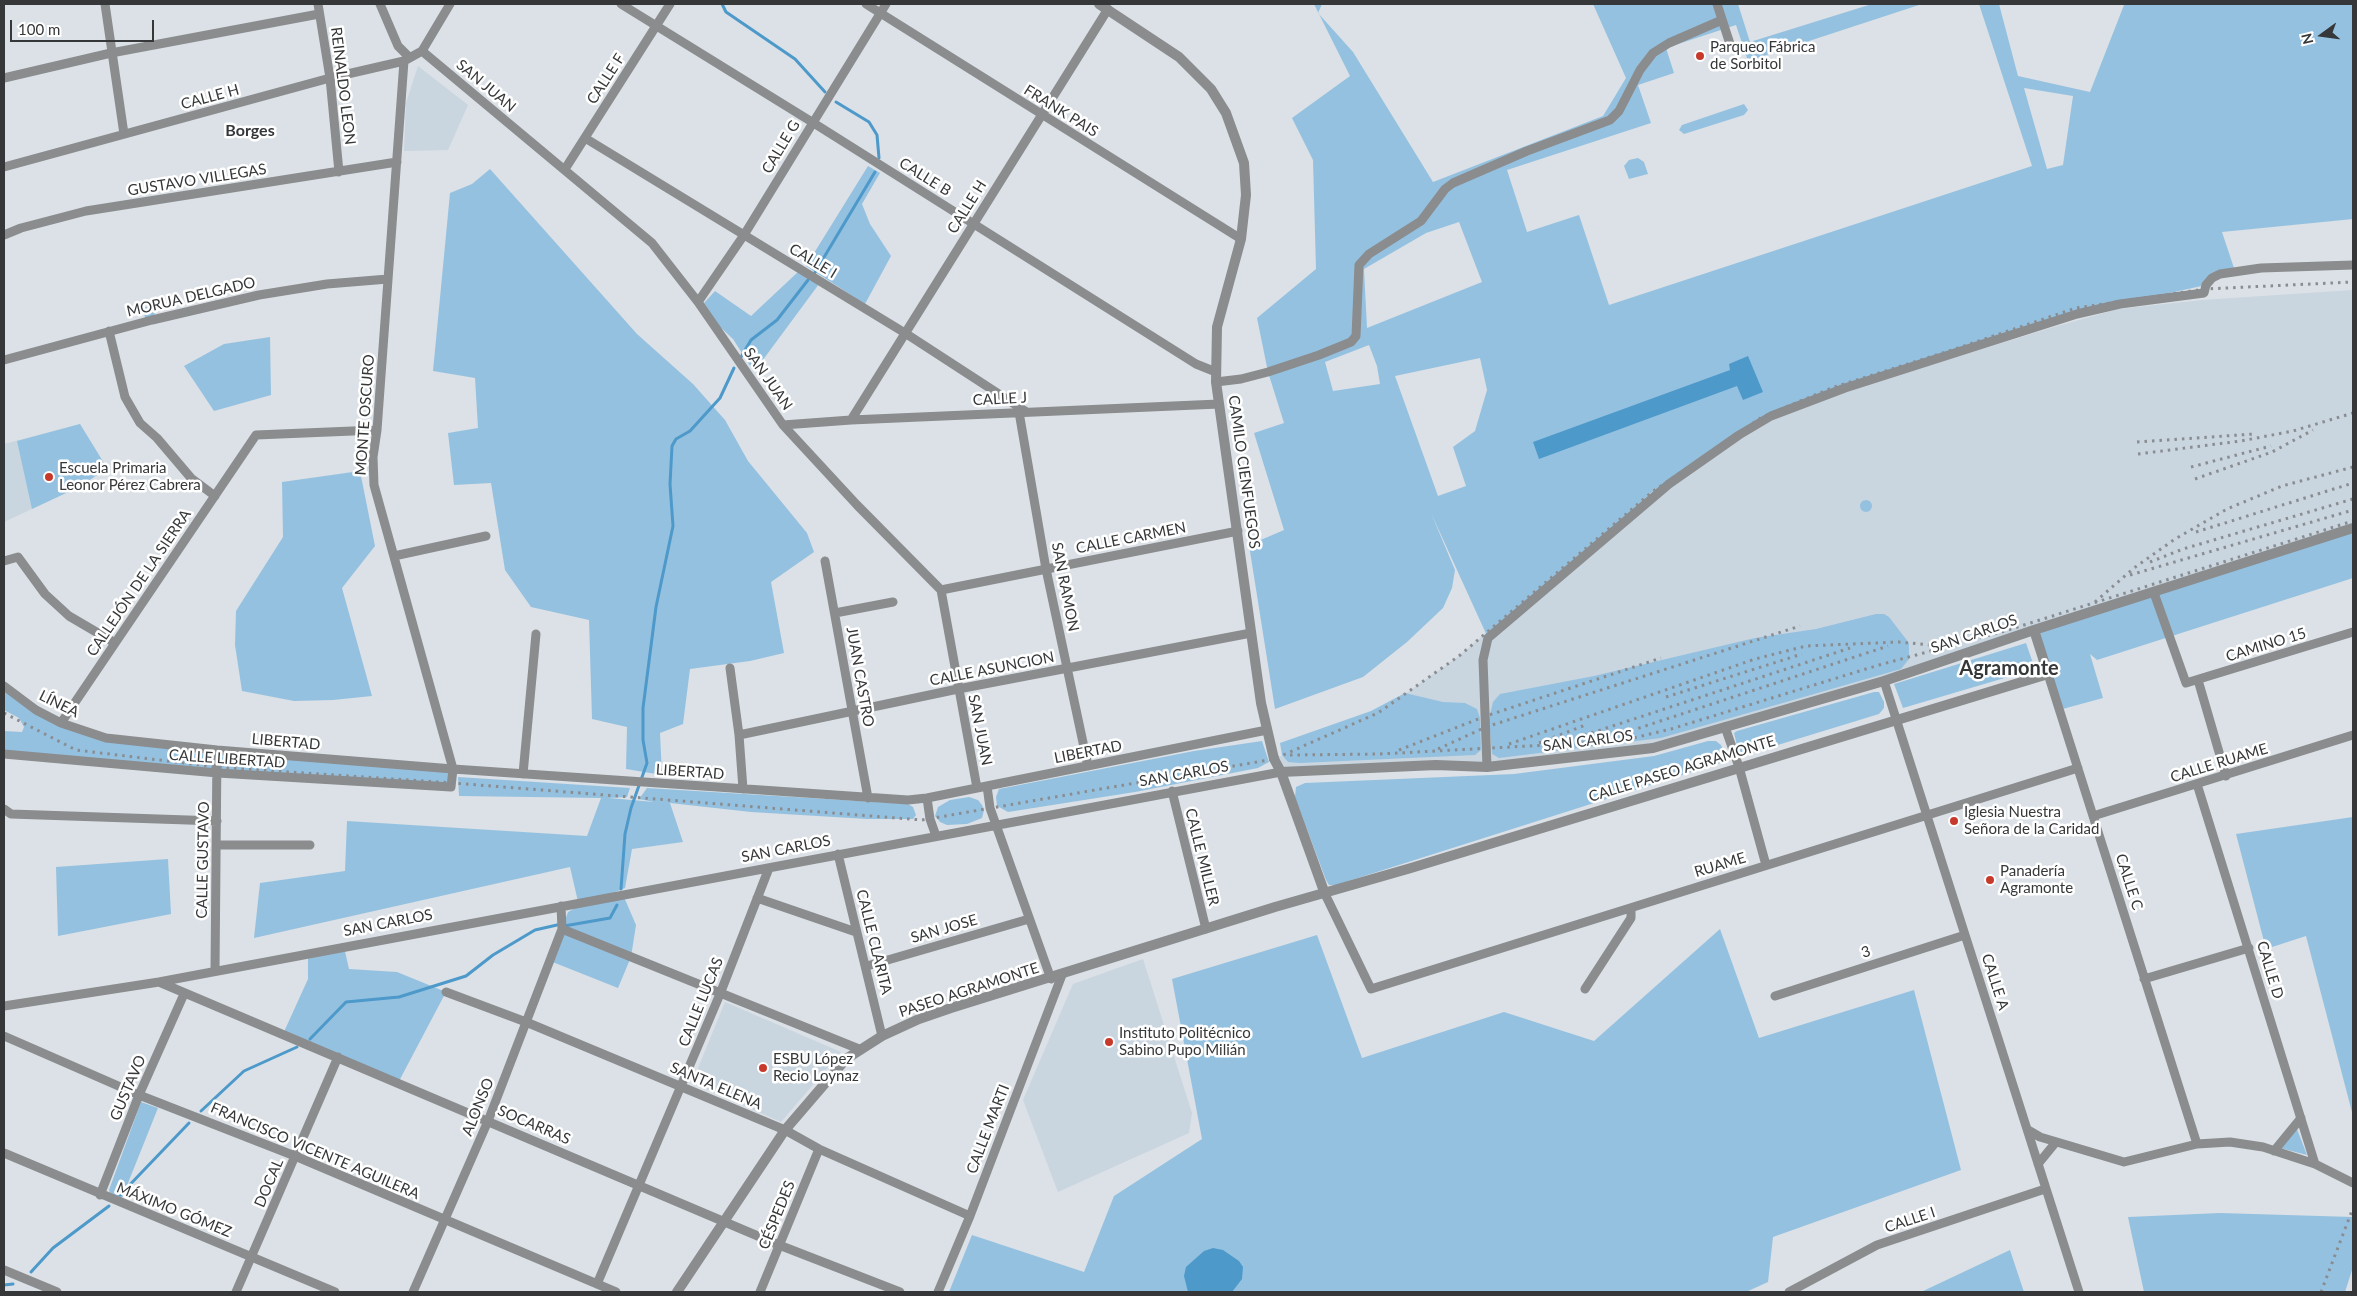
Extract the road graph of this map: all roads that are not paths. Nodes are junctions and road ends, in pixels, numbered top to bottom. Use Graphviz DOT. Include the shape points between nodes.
graph roads {
  1 [pos="105,4"];
  2 [pos="318,4"];
  3 [pos="380,4"];
  4 [pos="450,4"];
  5 [pos="621,4"];
  6 [pos="670,4"];
  7 [pos="866,4"];
  8 [pos="886,4"];
  9 [pos="1717,4"];
  10 [pos="1104,7"];
  11 [pos="881,12"];
  12 [pos="319,14"];
  13 [pos="1722,20"];
  14 [pos="656,26"];
  15 [pos="1731,47"];
  16 [pos="422,51"];
  17 [pos="111,53"];
  18 [pos="406,59"];
  19 [pos="4,78"];
  20 [pos="330,78"];
  21 [pos="1040,114"];
  22 [pos="812,122"];
  23 [pos="124,134"];
  24 [pos="585,138"];
  25 [pos="397,162"];
  26 [pos="4,167"];
  27 [pos="565,169"];
  28 [pos="339,172"];
  29 [pos="973,224"];
  30 [pos="4,235"];
  31 [pos="744,235"];
  32 [pos="1241,239"];
  33 [pos="2353,264"];
  34 [pos="388,278"];
  35 [pos="698,302"];
  36 [pos="109,331"];
  37 [pos="905,334"];
  38 [pos="4,360"];
  39 [pos="1216,377"];
  40 [pos="1219,404"];
  41 [pos="1022,412"];
  42 [pos="851,420"];
  43 [pos="783,425"];
  44 [pos="377,430"];
  45 [pos="215,496"];
  46 [pos="2353,528"];
  47 [pos="1238,531"];
  48 [pos="486,536"];
  49 [pos="394,556"];
  50 [pos="4,561"];
  51 [pos="825,561"];
  52 [pos="1046,569"];
  53 [pos="941,590"];
  54 [pos="2154,593"];
  55 [pos="893,602"];
  56 [pos="834,613"];
  57 [pos="2034,630"];
  58 [pos="2353,632"];
  59 [pos="1251,633"];
  60 [pos="536,634"];
  61 [pos="115,643"];
  62 [pos="730,668"];
  63 [pos="1067,668"];
  64 [pos="2048,674"];
  65 [pos="2198,680"];
  66 [pos="1884,681"];
  67 [pos="4,686"];
  68 [pos="958,689"];
  69 [pos="851,711"];
  70 [pos="1897,720"];
  71 [pos="61,723"];
  72 [pos="1725,727"];
  73 [pos="1267,730"];
  74 [pos="739,735"];
  75 [pos="2353,735"];
  76 [pos="106,738"];
  77 [pos="217,750"];
  78 [pos="4,754"];
  79 [pos="1088,766"];
  80 [pos="1487,767"];
  81 [pos="1739,767"];
  82 [pos="2078,768"];
  83 [pos="453,770"];
  84 [pos="218,772"];
  85 [pos="1281,772"];
  86 [pos="523,774"];
  87 [pos="2226,776"];
  88 [pos="2197,784"];
  89 [pos="982,787"];
  90 [pos="449,788"];
  91 [pos="743,789"];
  92 [pos="1172,791"];
  93 [pos="868,798"];
  94 [pos="927,798"];
  95 [pos="4,809"];
  96 [pos="1927,815"];
  97 [pos="2093,816"];
  98 [pos="217,820"];
  99 [pos="996,824"];
  100 [pos="936,836"];
  101 [pos="217,845"];
  102 [pos="310,845"];
  103 [pos="838,854"];
  104 [pos="1766,866"];
  105 [pos="769,868"];
  106 [pos="1325,894"];
  107 [pos="757,898"];
  108 [pos="561,906"];
  109 [pos="1631,908"];
  110 [pos="1029,918"];
  111 [pos="1206,928"];
  112 [pos="562,929"];
  113 [pos="856,932"];
  114 [pos="1965,935"];
  115 [pos="2249,948"];
  116 [pos="866,966"];
  117 [pos="215,971"];
  118 [pos="1062,975"];
  119 [pos="1051,979"];
  120 [pos="2144,979"];
  121 [pos="158,982"];
  122 [pos="1371,989"];
  123 [pos="1585,989"];
  124 [pos="446,992"];
  125 [pos="184,994"];
  126 [pos="720,994"];
  127 [pos="1775,996"];
  128 [pos="4,1006"];
  129 [pos="526,1022"];
  130 [pos="4,1036"];
  131 [pos="882,1036"];
  132 [pos="859,1049"];
  133 [pos="338,1057"];
  134 [pos="682,1086"];
  135 [pos="139,1094"];
  136 [pos="2301,1118"];
  137 [pos="488,1120"];
  138 [pos="785,1130"];
  139 [pos="2028,1130"];
  140 [pos="2056,1142"];
  141 [pos="2197,1144"];
  142 [pos="819,1149"];
  143 [pos="2274,1151"];
  144 [pos="4,1152"];
  145 [pos="295,1156"];
  146 [pos="2038,1164"];
  147 [pos="2315,1164"];
  148 [pos="2353,1183"];
  149 [pos="640,1185"];
  150 [pos="2045,1189"];
  151 [pos="100,1195"];
  152 [pos="970,1216"];
  153 [pos="445,1220"];
  154 [pos="724,1222"];
  155 [pos="779,1245"];
  156 [pos="252,1256"];
  157 [pos="4,1270"];
  158 [pos="597,1284"];
  159 [pos="57,1292"];
  160 [pos="236,1292"];
  161 [pos="335,1292"];
  162 [pos="413,1292"];
  163 [pos="616,1292"];
  164 [pos="677,1292"];
  165 [pos="760,1292"];
  166 [pos="900,1292"];
  167 [pos="938,1292"];
  168 [pos="1789,1292"];
  169 [pos="2079,1292"];
  1 -- 17 [label="street"];
  2 -- 12 [label="street, REINALDO LEON"];
  3 -- 18 [label="street"];
  4 -- 16 [label="street"];
  5 -- 14 [label="street, CALLE B"];
  6 -- 14 [label="street, CALLE F"];
  7 -- 11 [label="street, FRANK PAIS"];
  8 -- 11 [label="street, CALLE G"];
  9 -- 13 [label="street"];
  10 -- 21 [label="street, CALLE H"];
  10 -- 32 [label="street, CAMILO CIENFUEGOS" via="1179,57 1211,89 1226,113 1244,163 1246,196"];
  11 -- 21 [label="street, FRANK PAIS"];
  11 -- 22 [label="street, CALLE G"];
  12 -- 17 [label="street"];
  12 -- 20 [label="street, REINALDO LEON"];
  13 -- 15 [label="street"];
  13 -- 39 [label="street" via="1653,52 1619,111 1610,120 1453,183 1421,221 1369,254 1359,265 1356,336 1350,342 1268,372 1241,379"];
  14 -- 22 [label="street, CALLE B"];
  14 -- 24 [label="street, CALLE F"];
  16 -- 18 [label="street, CALLE H"];
  16 -- 27 [label="street, SAN JUAN"];
  17 -- 19 [label="street"];
  17 -- 23 [label="street"];
  18 -- 20 [label="street, CALLE H"];
  18 -- 25 [label="street, MONTE OSCURO"];
  20 -- 23 [label="street, CALLE H"];
  20 -- 28 [label="street, REINALDO LEON"];
  21 -- 29 [label="street, CALLE H"];
  21 -- 32 [label="street, FRANK PAIS"];
  22 -- 29 [label="street, CALLE B"];
  22 -- 31 [label="street, CALLE G"];
  23 -- 26 [label="street, CALLE H"];
  24 -- 27 [label="street, CALLE F"];
  24 -- 31 [label="street, CALLE I"];
  25 -- 28 [label="street, GUSTAVO VILLEGAS"];
  25 -- 34 [label="street, MONTE OSCURO"];
  27 -- 35 [label="street, SAN JUAN" via="652,243"];
  28 -- 30 [label="street, GUSTAVO VILLEGAS" via="86,211"];
  29 -- 37 [label="street, CALLE H"];
  29 -- 39 [label="street, CALLE B"];
  31 -- 35 [label="street, CALLE G"];
  31 -- 37 [label="street, CALLE I"];
  32 -- 39 [label="street, CAMILO CIENFUEGOS" via="1217,327"];
  33 -- 80 [label="street" via="2261,268 2220,274 2206,285 2204,293 2120,304 2069,317 1846,388 1771,416 1669,484 1488,638 1483,660"];
  34 -- 36 [label="street, MORUA DELGADO" via="259,295"];
  34 -- 44 [label="street, MONTE OSCURO"];
  35 -- 43 [label="street, SAN JUAN"];
  36 -- 38 [label="street, MORUA DELGADO"];
  36 -- 45 [label="street" via="125,397 140,423 191,478"];
  37 -- 41 [label="street, CALLE I"];
  37 -- 42 [label="street, CALLE H"];
  39 -- 40 [label="street, CAMILO CIENFUEGOS"];
  40 -- 41 [label="street, CALLE J"];
  40 -- 47 [label="street, CAMILO CIENFUEGOS"];
  41 -- 42 [label="street, CALLE J"];
  41 -- 52 [label="street, SAN RAMON"];
  42 -- 43 [label="street, CALLE J"];
  43 -- 53 [label="street, SAN JUAN"];
  44 -- 45 [label="street, CALLEJÓN DE LA SIERRA" via="256,435"];
  44 -- 49 [label="street, MONTE OSCURO" via="373,457 374,486"];
  45 -- 61 [label="street, CALLEJÓN DE LA SIERRA"];
  46 -- 54 [label="street, SAN CARLOS"];
  47 -- 52 [label="street, CALLE CARMEN"];
  47 -- 59 [label="street, CAMILO CIENFUEGOS"];
  48 -- 49 [label="street"];
  49 -- 83 [label="street, MONTE OSCURO"];
  50 -- 61 [label="street" via="18,557 45,594 69,616"];
  51 -- 56 [label="street, JUAN CASTRO"];
  52 -- 53 [label="street, CALLE CARMEN"];
  52 -- 63 [label="street, SAN RAMON"];
  53 -- 68 [label="street, SAN JUAN"];
  54 -- 57 [label="street, SAN CARLOS"];
  54 -- 65 [label="street, CAMINO 15" via="2186,683"];
  55 -- 56 [label="street"];
  56 -- 69 [label="street, JUAN CASTRO"];
  57 -- 64 [label="street, CALLE C"];
  57 -- 66 [label="street, SAN CARLOS"];
  58 -- 65 [label="street, CAMINO 15"];
  59 -- 63 [label="street, CALLE ASUNCION"];
  59 -- 73 [label="street, CAMILO CIENFUEGOS"];
  60 -- 86 [label="street"];
  61 -- 71 [label="street, CALLEJÓN DE LA SIERRA"];
  62 -- 74 [label="street"];
  63 -- 68 [label="street, CALLE ASUNCION"];
  63 -- 79 [label="street, SAN RAMON"];
  64 -- 70 [label="street, CALLE PASEO AGRAMONTE"];
  64 -- 82 [label="street, CALLE C"];
  65 -- 87 [label="street"];
  66 -- 70 [label="street, CALLE A"];
  66 -- 72 [label="street, SAN CARLOS"];
  67 -- 71 [label="street, LÍNEA" via="36,710"];
  68 -- 69 [label="street, CALLE ASUNCION"];
  68 -- 89 [label="street, SAN JUAN"];
  69 -- 74 [label="street, CALLE ASUNCION"];
  69 -- 93 [label="street, JUAN CASTRO"];
  70 -- 81 [label="street, CALLE PASEO AGRAMONTE"];
  70 -- 96 [label="street, CALLE A"];
  71 -- 76 [label="street, LÍNEA"];
  72 -- 80 [label="street, SAN CARLOS" via="1653,748"];
  72 -- 81 [label="street"];
  73 -- 79 [label="street, LIBERTAD"];
  73 -- 85 [label="street, CAMILO CIENFUEGOS"];
  74 -- 91 [label="street"];
  75 -- 87 [label="street, CALLE RUAME"];
  76 -- 77 [label="street, LIBERTAD"];
  77 -- 83 [label="street, LIBERTAD"];
  77 -- 84 [label="street, CALLE GUSTAVO"];
  78 -- 84 [label="street, CALLE LIBERTAD"];
  79 -- 89 [label="street, LIBERTAD"];
  80 -- 85 [label="street, SAN CARLOS"];
  81 -- 104 [label="street"];
  81 -- 106 [label="street, CALLE PASEO AGRAMONTE"];
  82 -- 96 [label="street, RUAME"];
  82 -- 97 [label="street, CALLE C"];
  83 -- 86 [label="street, LIBERTAD"];
  83 -- 90 [label="street, MONTE OSCURO" via="453,782"];
  84 -- 90 [label="street, CALLE LIBERTAD"];
  84 -- 98 [label="street, CALLE GUSTAVO"];
  85 -- 92 [label="street, SAN CARLOS"];
  85 -- 106 [label="street, CAMILO CIENFUEGOS"];
  86 -- 91 [label="street, LIBERTAD"];
  87 -- 88 [label="street, CALLE RUAME"];
  88 -- 97 [label="street, CALLE RUAME"];
  88 -- 115 [label="street, CALLE D"];
  89 -- 94 [label="street, LIBERTAD"];
  89 -- 99 [label="street, SAN JUAN"];
  91 -- 93 [label="street, LIBERTAD"];
  92 -- 99 [label="street, SAN CARLOS"];
  92 -- 111 [label="street, CALLE MILLER"];
  93 -- 94 [label="street, LIBERTAD"];
  94 -- 100 [label="street"];
  95 -- 98 [label="street" via="11,814"];
  96 -- 104 [label="street, RUAME"];
  96 -- 114 [label="street, CALLE A"];
  97 -- 120 [label="street, CALLE C"];
  98 -- 101 [label="street, CALLE GUSTAVO"];
  99 -- 100 [label="street, SAN CARLOS"];
  99 -- 110 [label="street, SAN JUAN"];
  100 -- 103 [label="street, SAN CARLOS"];
  101 -- 102 [label="street"];
  101 -- 117 [label="street, CALLE GUSTAVO"];
  103 -- 105 [label="street, SAN CARLOS"];
  103 -- 113 [label="street, CALLE CLARITA"];
  104 -- 109 [label="street, RUAME"];
  105 -- 107 [label="street, CALLE LUCAS"];
  105 -- 108 [label="street, SAN CARLOS"];
  106 -- 111 [label="street, PASEO AGRAMONTE"];
  106 -- 122 [label="street, CAMILO CIENFUEGOS"];
  107 -- 113 [label="street"];
  107 -- 126 [label="street, CALLE LUCAS"];
  108 -- 112 [label="street"];
  108 -- 117 [label="street, SAN CARLOS"];
  109 -- 122 [label="street, RUAME"];
  109 -- 123 [label="street" via="1631,918"];
  110 -- 116 [label="street, SAN JOSE"];
  110 -- 119 [label="street, SAN JUAN"];
  111 -- 118 [label="street, PASEO AGRAMONTE"];
  112 -- 126 [label="street"];
  112 -- 129 [label="street, ALONSO"];
  113 -- 116 [label="street, CALLE CLARITA"];
  114 -- 127 [label="street, 3"];
  114 -- 139 [label="street, CALLE A"];
  115 -- 120 [label="street"];
  115 -- 136 [label="street, CALLE D"];
  116 -- 131 [label="street, CALLE CLARITA"];
  117 -- 121 [label="street, SAN CARLOS"];
  118 -- 119 [label="street, PASEO AGRAMONTE"];
  118 -- 152 [label="street, CALLE MARTI"];
  119 -- 131 [label="street, PASEO AGRAMONTE" via="919,1019"];
  120 -- 141 [label="street, CALLE C"];
  121 -- 125 [label="street, SOCARRAS"];
  121 -- 128 [label="street, SAN CARLOS"];
  124 -- 129 [label="street, SANTA ELENA"];
  125 -- 133 [label="street, SOCARRAS"];
  125 -- 135 [label="street, GUSTAVO"];
  126 -- 132 [label="street"];
  126 -- 134 [label="street, CALLE LUCAS"];
  129 -- 134 [label="street, SANTA ELENA"];
  129 -- 137 [label="street, ALONSO"];
  130 -- 135 [label="street, FRANCISCO VICENTE AGUILERA"];
  131 -- 132 [label="street, PASEO AGRAMONTE"];
  132 -- 138 [label="street, PASEO AGRAMONTE" via="846,1059"];
  133 -- 137 [label="street, SOCARRAS"];
  133 -- 145 [label="street, DOCAL"];
  134 -- 138 [label="street, SANTA ELENA"];
  134 -- 149 [label="street, CALLE LUCAS"];
  135 -- 145 [label="street, FRANCISCO VICENTE AGUILERA"];
  135 -- 151 [label="street, GUSTAVO"];
  136 -- 143 [label="street"];
  136 -- 147 [label="street, CALLE D"];
  137 -- 149 [label="street, SOCARRAS"];
  137 -- 153 [label="street, ALONSO"];
  138 -- 142 [label="street, SANTA ELENA"];
  138 -- 154 [label="street, PASEO AGRAMONTE"];
  139 -- 140 [label="street"];
  139 -- 146 [label="street, CALLE A"];
  140 -- 141 [label="street" via="2124,1162"];
  140 -- 146 [label="street"];
  141 -- 143 [label="street" via="2230,1142"];
  142 -- 152 [label="street, SANTA ELENA"];
  142 -- 155 [label="street, CÉSPEDES"];
  143 -- 147 [label="street"];
  144 -- 151 [label="street, MÁXIMO GÓMEZ"];
  145 -- 153 [label="street, FRANCISCO VICENTE AGUILERA"];
  145 -- 156 [label="street, DOCAL"];
  146 -- 150 [label="street, CALLE A"];
  147 -- 148 [label="street"];
  149 -- 154 [label="street, SOCARRAS"];
  149 -- 158 [label="street, CALLE LUCAS"];
  150 -- 168 [label="street, CALLE I" via="1877,1245"];
  150 -- 169 [label="street, CALLE A"];
  151 -- 156 [label="street, MÁXIMO GÓMEZ"];
  152 -- 167 [label="street, CALLE MARTI"];
  153 -- 158 [label="street, FRANCISCO VICENTE AGUILERA"];
  153 -- 162 [label="street, ALONSO"];
  154 -- 155 [label="street, SOCARRAS"];
  154 -- 164 [label="street, PASEO AGRAMONTE"];
  155 -- 165 [label="street, CÉSPEDES"];
  155 -- 166 [label="street, SOCARRAS"];
  156 -- 160 [label="street, DOCAL"];
  156 -- 161 [label="street, MÁXIMO GÓMEZ"];
  157 -- 159 [label="street"];
  158 -- 163 [label="street, FRANCISCO VICENTE AGUILERA"];
}
